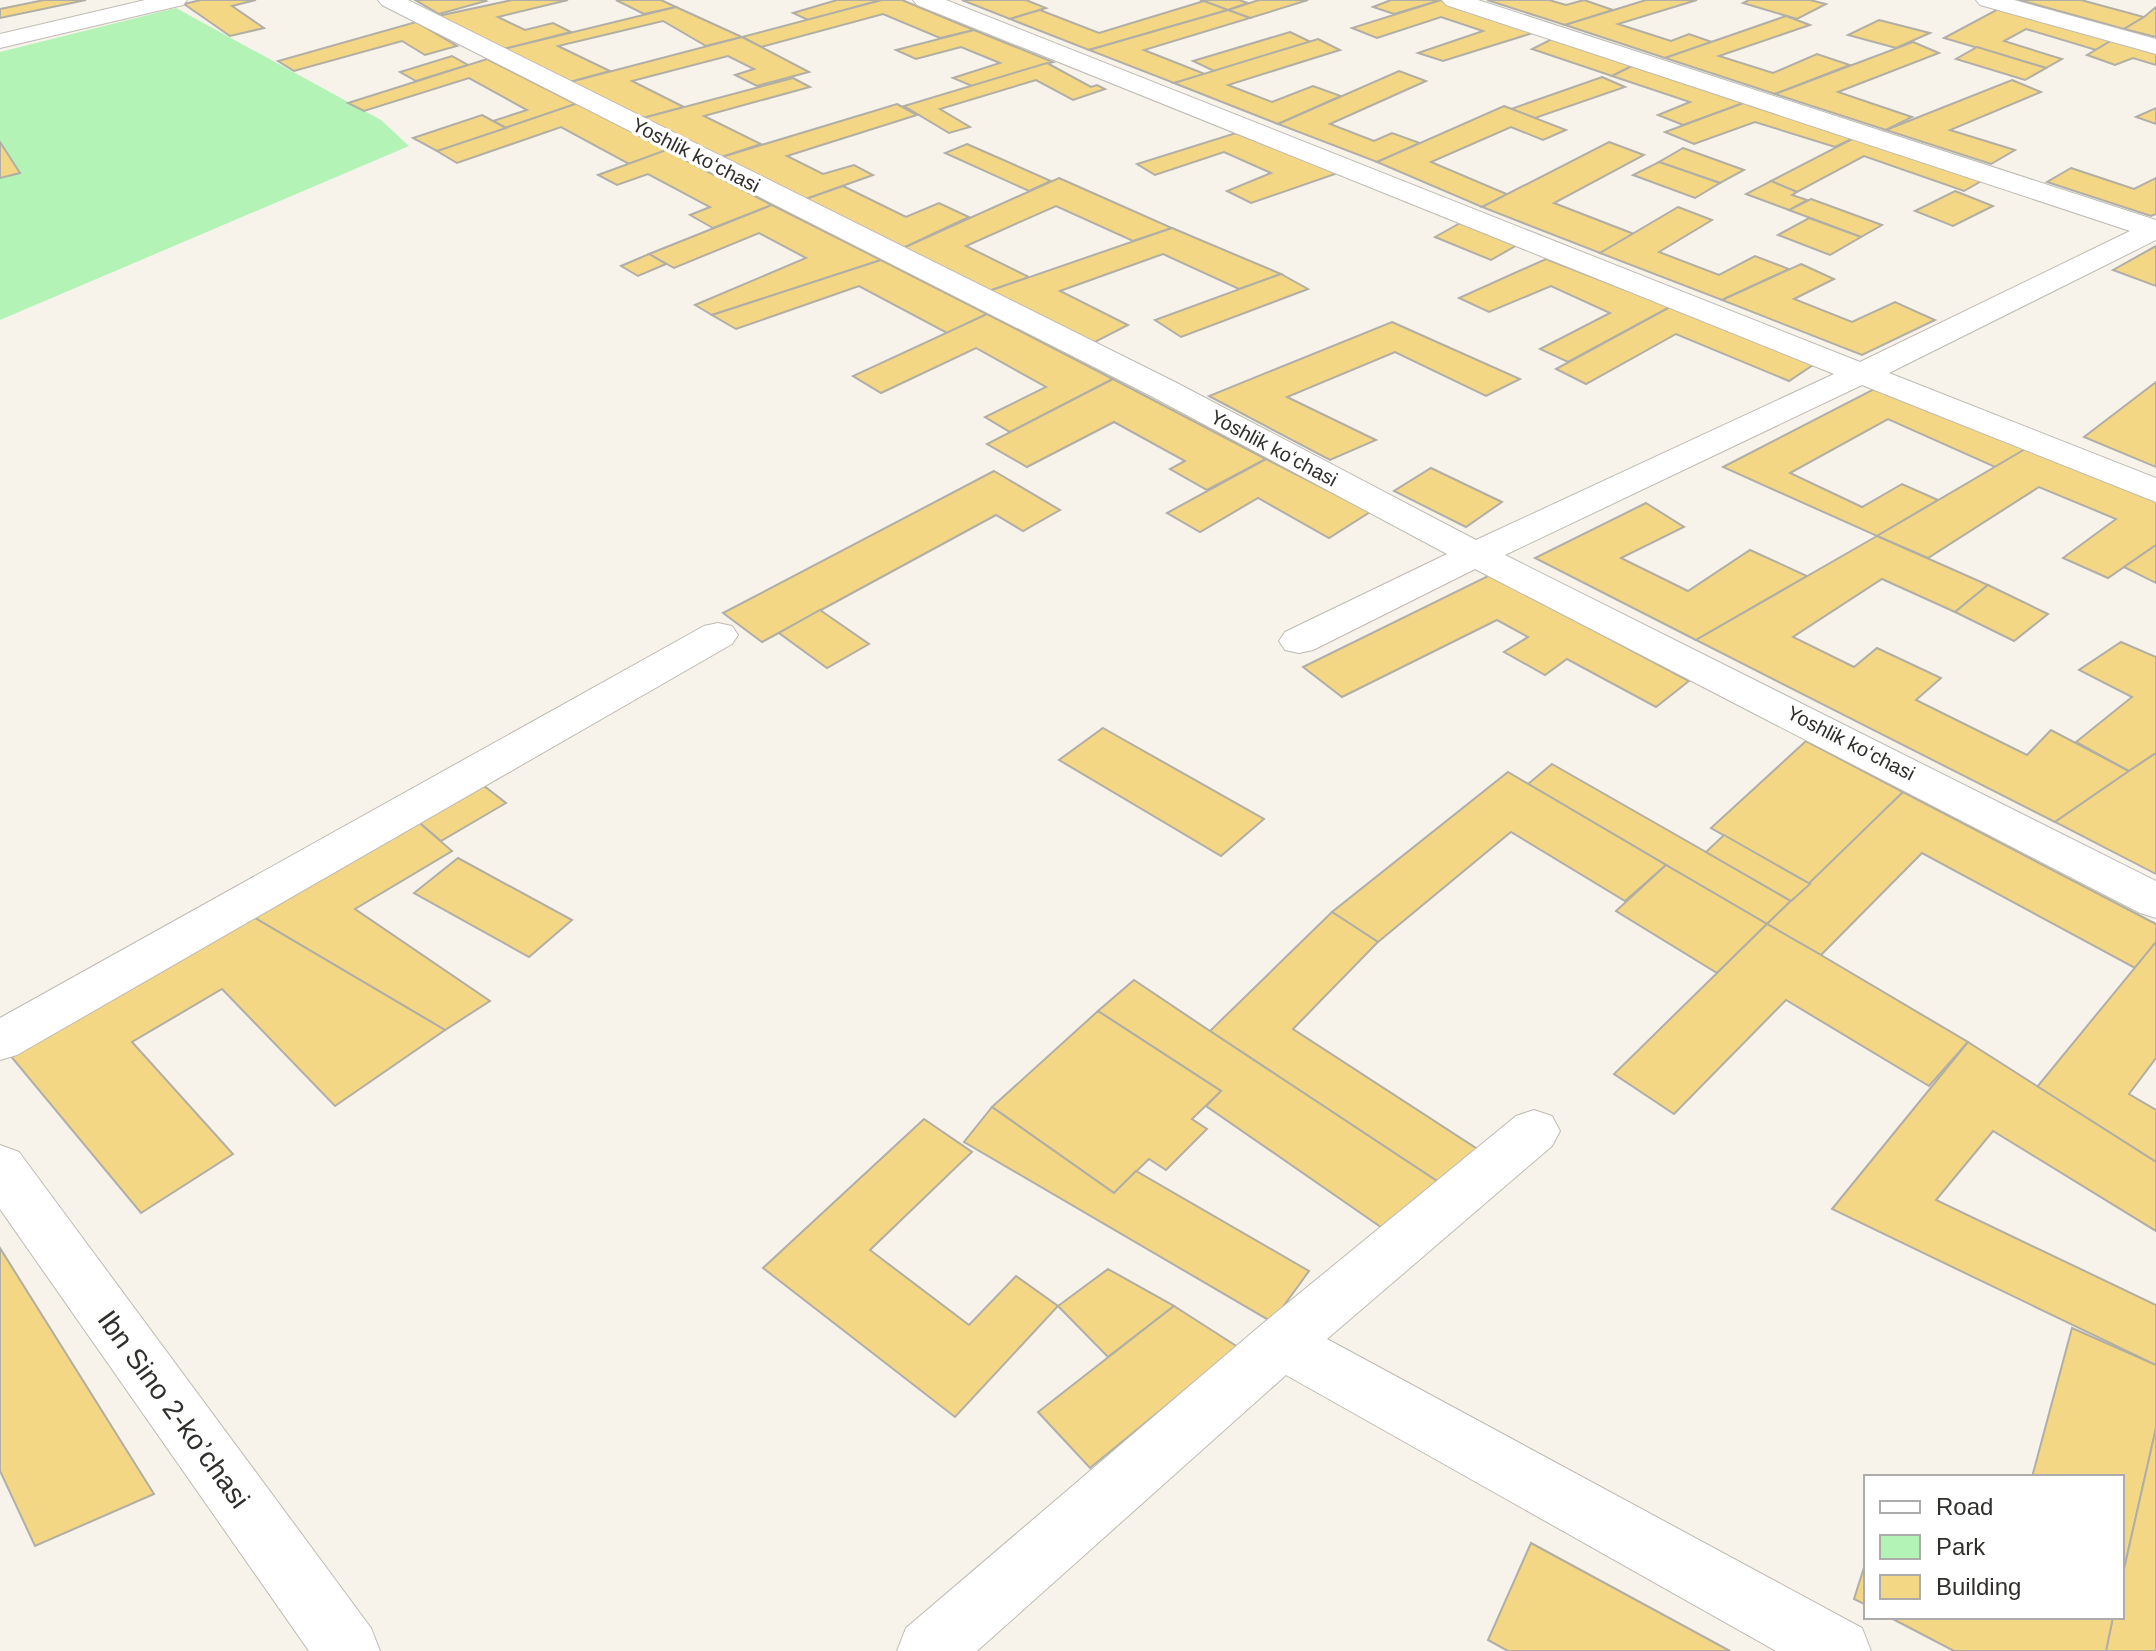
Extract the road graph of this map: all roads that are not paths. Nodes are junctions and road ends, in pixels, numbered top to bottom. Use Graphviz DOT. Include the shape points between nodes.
graph roads {
  1 [pos="175,0"];
  2 [pos="390,0"];
  3 [pos="925,0"];
  4 [pos="1454,0"];
  5 [pos="1988,0"];
  6 [pos="0,41"];
  7 [pos="2156,47"];
  8 [pos="2156,229"];
  9 [pos="1862,374"];
  10 [pos="2156,491"];
  11 [pos="1474,554"];
  12 [pos="718,635"];
  13 [pos="1299,641"];
  14 [pos="2156,901"];
  15 [pos="0,1041"];
  16 [pos="1534,1131"];
  17 [pos="4,1180"];
  18 [pos="1281,1343"];
  19 [pos="348,1651"];
  20 [pos="929,1651"];
  21 [pos="1839,1651"];
  1 -- 6 [label="street"];
  2 -- 11 [label="street, Yoshlik koʻchasi" via="1163,389"];
  3 -- 9 [label="street"];
  4 -- 8 [label="street"];
  5 -- 7 [label="street"];
  8 -- 9 [label="street"];
  9 -- 10 [label="street"];
  9 -- 11 [label="street"];
  11 -- 13 [label="street"];
  11 -- 14 [label="street, Yoshlik koʻchasi"];
  12 -- 15 [label="street"];
  16 -- 18 [label="street"];
  17 -- 19 [label="street, Ibn Sino 2-koʼchasi"];
  18 -- 20 [label="street"];
  18 -- 21 [label="street"];
}
